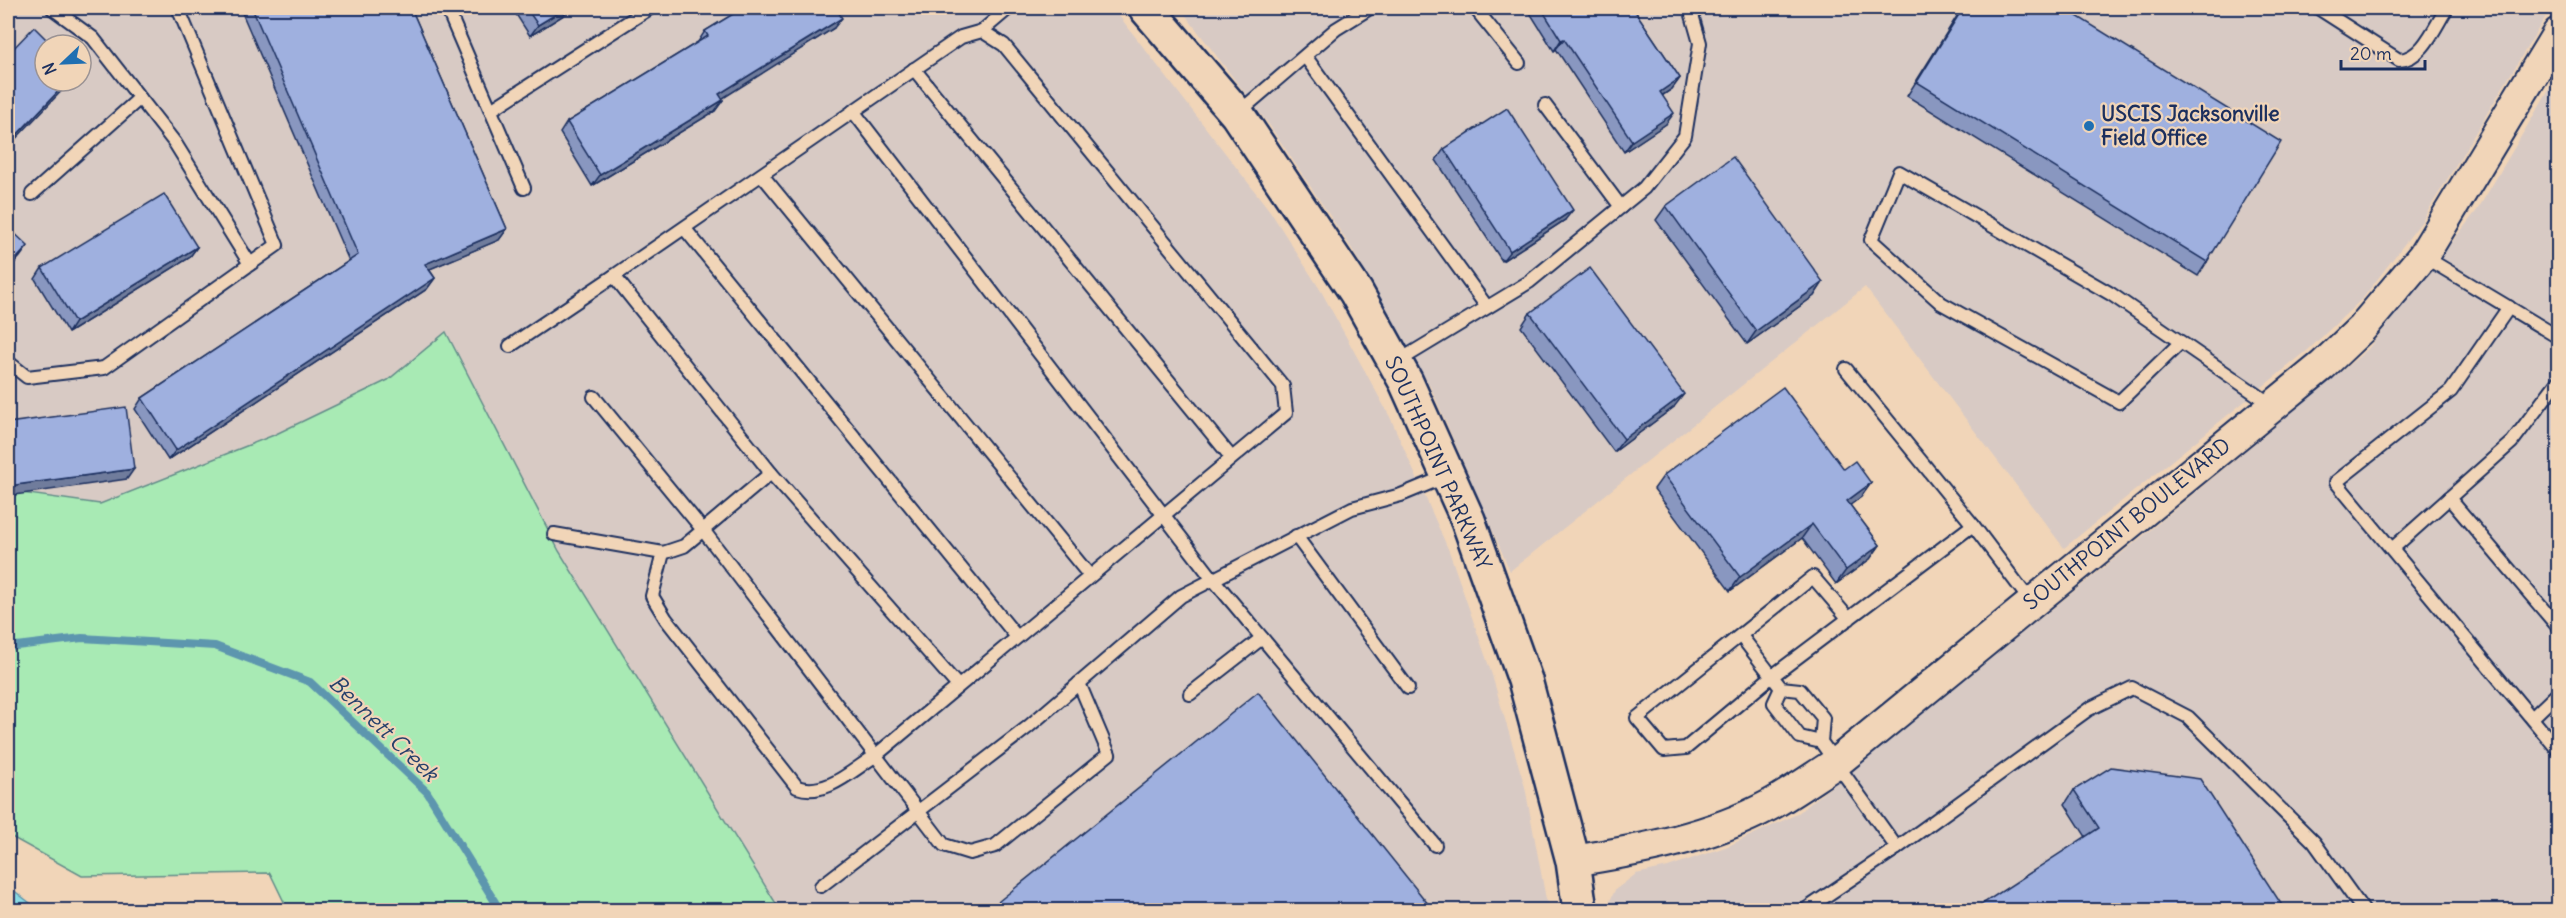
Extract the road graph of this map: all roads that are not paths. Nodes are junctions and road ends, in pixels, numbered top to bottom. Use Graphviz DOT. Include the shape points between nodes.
graph roads {
  1 [pos="52,8"];
  2 [pos="178,8"];
  3 [pos="447,8"];
  4 [pos="650,8"];
  5 [pos="1009,8"];
  6 [pos="1146,8"];
  7 [pos="1370,8"];
  8 [pos="1475,8"];
  9 [pos="1690,8"];
  10 [pos="2318,8"];
  11 [pos="2447,8"];
  12 [pos="982,31"];
  13 [pos="2559,33"];
  14 [pos="1305,56"];
  15 [pos="1519,63"];
  16 [pos="914,69"];
  17 [pos="140,98"];
  18 [pos="1545,105"];
  19 [pos="491,110"];
  20 [pos="853,111"];
  21 [pos="1237,114"];
  22 [pos="762,175"];
  23 [pos="524,188"];
  24 [pos="32,194"];
  25 [pos="1621,207"];
  26 [pos="685,229"];
  27 [pos="2423,256"];
  28 [pos="250,264"];
  29 [pos="614,276"];
  30 [pos="1487,307"];
  31 [pos="2509,307"];
  32 [pos="2559,337"];
  33 [pos="2181,342"];
  34 [pos="510,346"];
  35 [pos="8,362"];
  36 [pos="1395,363"];
  37 [pos="1846,369"];
  38 [pos="2559,381"];
  39 [pos="594,397"];
  40 [pos="2273,405"];
  41 [pos="1231,457"];
  42 [pos="771,473"];
  43 [pos="1448,476"];
  44 [pos="2449,498"];
  45 [pos="1163,514"];
  46 [pos="1973,525"];
  47 [pos="703,530"];
  48 [pos="554,534"];
  49 [pos="1296,536"];
  50 [pos="2392,549"];
  51 [pos="663,553"];
  52 [pos="1090,576"];
  53 [pos="1212,578"];
  54 [pos="2031,602"];
  55 [pos="1849,619"];
  56 [pos="2559,627"];
  57 [pos="1741,636"];
  58 [pos="1017,637"];
  59 [pos="1262,638"];
  60 [pos="1771,677"];
  61 [pos="1079,683"];
  62 [pos="958,686"];
  63 [pos="1408,688"];
  64 [pos="1781,688"];
  65 [pos="2559,693"];
  66 [pos="1190,694"];
  67 [pos="2532,718"];
  68 [pos="2559,750"];
  69 [pos="1828,752"];
  70 [pos="875,756"];
  71 [pos="918,812"];
  72 [pos="1436,845"];
  73 [pos="1897,848"];
  74 [pos="1573,861"];
  75 [pos="821,886"];
  76 [pos="1580,910"];
  77 [pos="1804,910"];
  78 [pos="2363,910"];
  1 -- 17 [label="lane" via="93,38"];
  2 -- 28 [label="lane" via="277,245"];
  3 -- 19 [label="lane"];
  4 -- 19 [label="lane"];
  5 -- 12 [label="lane"];
  6 -- 21 [label="main road, SOUTHPOINT PARKWAY"];
  7 -- 14 [label="lane" via="1336,29"];
  8 -- 15 [label="lane"];
  9 -- 25 [label="lane" via="1700,43 1685,136 1644,188"];
  10 -- 11 [label="lane" via="2399,60 2408,60 2419,52"];
  12 -- 16 [label="lane" via="961,37"];
  12 -- 41 [label="lane" via="1004,45 1283,386 1286,413"];
  13 -- 27 [label="street, SOUTHPOINT BOULEVARD"];
  14 -- 21 [label="lane"];
  14 -- 30 [label="lane"];
  16 -- 20 [label="lane"];
  16 -- 41 [label="lane"];
  17 -- 24 [label="lane"];
  17 -- 28 [label="lane" via="175,142"];
  18 -- 25 [label="lane"];
  19 -- 23 [label="lane"];
  20 -- 22 [label="lane"];
  20 -- 45 [label="lane"];
  21 -- 36 [label="main road, SOUTHPOINT PARKWAY" via="1332,255"];
  22 -- 26 [label="lane"];
  22 -- 52 [label="lane"];
  25 -- 30 [label="lane" via="1529,282"];
  26 -- 29 [label="lane"];
  26 -- 58 [label="lane"];
  27 -- 31 [label="lane"];
  27 -- 40 [label="street, SOUTHPOINT BOULEVARD" via="2362,328"];
  28 -- 35 [label="lane" via="104,368 27,377"];
  29 -- 34 [label="lane"];
  29 -- 42 [label="lane"];
  30 -- 36 [label="lane"];
  31 -- 32 [label="lane"];
  31 -- 50 [label="lane" via="2451,391 2336,482"];
  33 -- 33 [label="lane" via="2111,294 1899,172 1871,240 1941,303 2119,402"];
  33 -- 40 [label="lane"];
  36 -- 43 [label="main road, SOUTHPOINT PARKWAY"];
  37 -- 46 [label="lane"];
  38 -- 44 [label="lane" via="2512,442"];
  39 -- 47 [label="lane"];
  40 -- 54 [label="street, SOUTHPOINT BOULEVARD"];
  41 -- 45 [label="lane"];
  42 -- 47 [label="lane"];
  42 -- 62 [label="lane"];
  43 -- 49 [label="lane" via="1401,495 1352,508"];
  43 -- 74 [label="main road, SOUTHPOINT PARKWAY" via="1468,520 1525,680"];
  44 -- 50 [label="lane"];
  44 -- 56 [label="lane"];
  45 -- 52 [label="lane"];
  45 -- 53 [label="lane"];
  46 -- 54 [label="lane"];
  46 -- 55 [label="lane"];
  47 -- 51 [label="lane" via="684,546"];
  47 -- 70 [label="lane"];
  48 -- 51 [label="lane"];
  49 -- 53 [label="lane"];
  49 -- 63 [label="lane"];
  50 -- 67 [label="lane"];
  51 -- 70 [label="lane" via="652,596 797,787 823,790"];
  52 -- 58 [label="lane"];
  53 -- 59 [label="lane"];
  53 -- 61 [label="lane" via="1181,596"];
  54 -- 69 [label="street, SOUTHPOINT BOULEVARD"];
  55 -- 57 [label="lane" via="1813,577"];
  55 -- 60 [label="lane"];
  57 -- 60 [label="lane"];
  57 -- 60 [label="lane" via="1638,718 1664,750 1686,748"];
  58 -- 62 [label="lane"];
  59 -- 66 [label="lane"];
  59 -- 72 [label="lane"];
  60 -- 64 [label="lane"];
  61 -- 71 [label="lane"];
  61 -- 71 [label="lane" via="1108,754 995,846 970,853 944,845"];
  62 -- 70 [label="lane"];
  64 -- 69 [label="lane" via="1800,690 1823,718"];
  64 -- 69 [label="lane" via="1774,703 1800,736"];
  65 -- 67 [label="lane"];
  67 -- 68 [label="lane"];
  69 -- 73 [label="lane"];
  69 -- 74 [label="street, SOUTHPOINT BOULEVARD" via="1770,805 1722,826 1646,850"];
  70 -- 71 [label="lane"];
  71 -- 75 [label="lane"];
  73 -- 77 [label="lane"];
  73 -- 78 [label="lane" via="2089,709 2132,688 2188,717 2314,842"];
  74 -- 76 [label="main road, SOUTHPOINT PARKWAY"];
}
